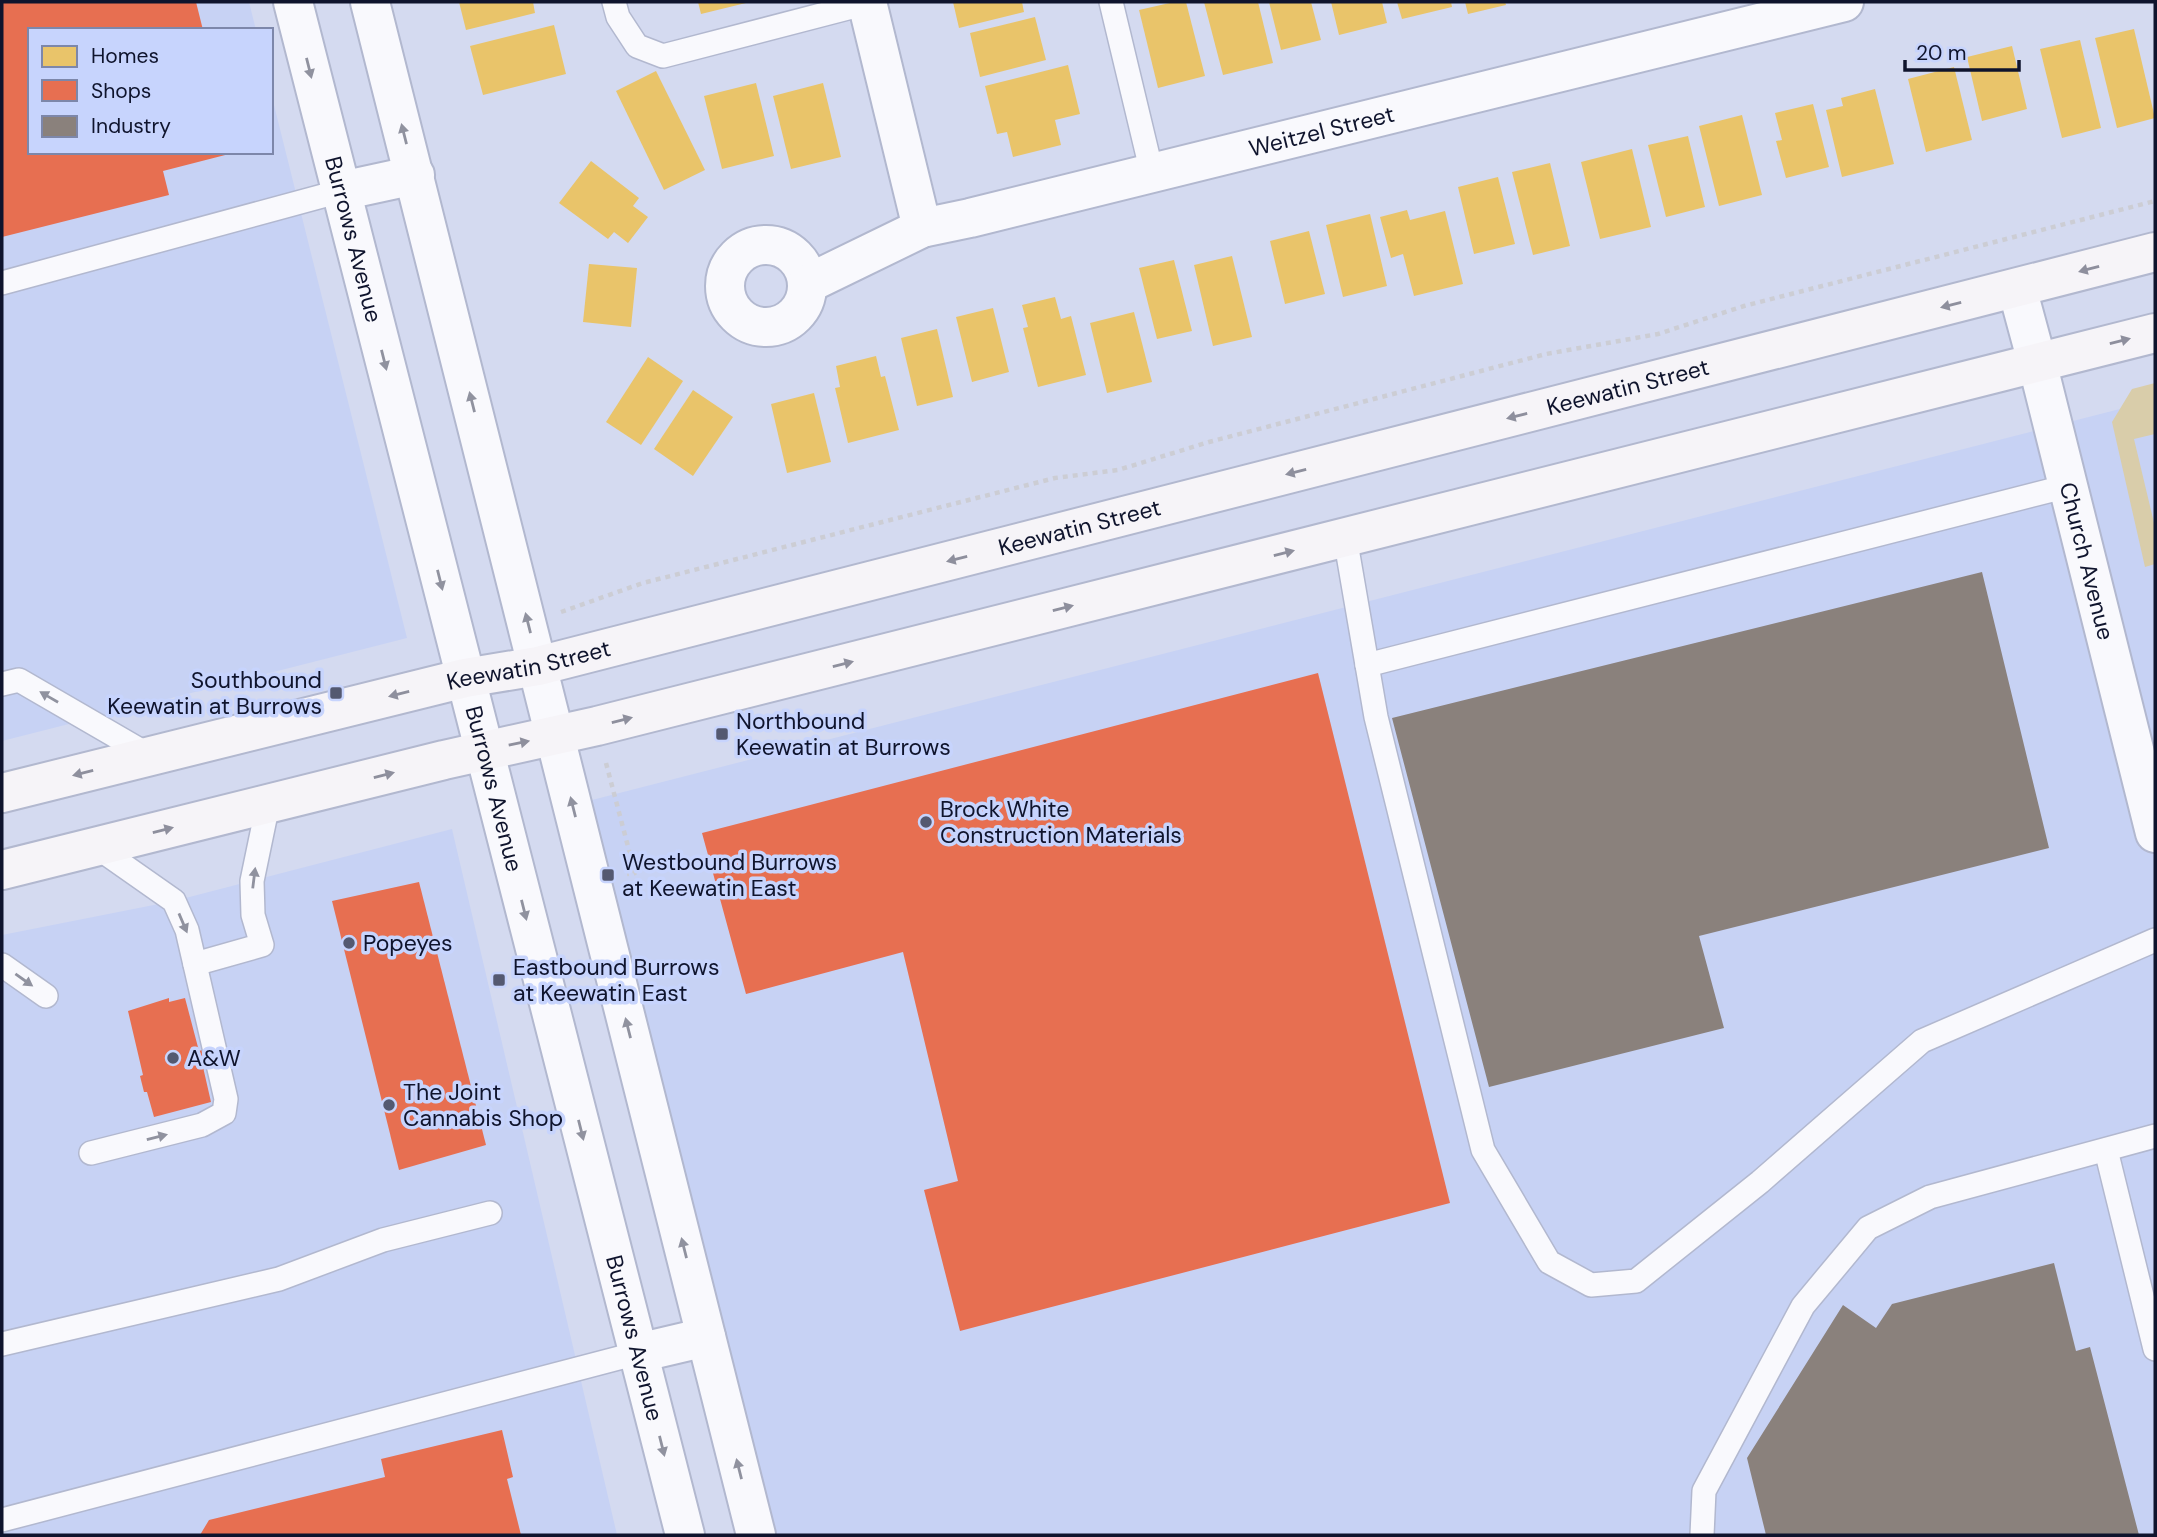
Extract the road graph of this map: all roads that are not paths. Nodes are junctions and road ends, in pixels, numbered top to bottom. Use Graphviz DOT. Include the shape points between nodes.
graph roads {
  1 [pos="293,2"];
  2 [pos="370,2"];
  3 [pos="614,2"];
  4 [pos="1111,2"];
  5 [pos="1844,2"];
  6 [pos="867,3"];
  7 [pos="1152,173"];
  8 [pos="415,175"];
  9 [pos="341,191"];
  10 [pos="922,228"];
  11 [pos="2155,252"];
  12 [pos="2,283"];
  13 [pos="807,284"];
  14 [pos="2017,288"];
  15 [pos="2155,333"];
  16 [pos="2037,362"];
  17 [pos="2068,486"];
  18 [pos="1345,537"];
  19 [pos="1367,665"];
  20 [pos="538,666"];
  21 [pos="465,678"];
  22 [pos="10,682"];
  23 [pos="556,737"];
  24 [pos="483,751"];
  25 [pos="150,756"];
  26 [pos="2,793"];
  27 [pos="268,804"];
  28 [pos="2155,833"];
  29 [pos="97,847"];
  30 [pos="2,870"];
  31 [pos="2155,940"];
  32 [pos="195,964"];
  33 [pos="2,965"];
  34 [pos="46,996"];
  35 [pos="2155,1136"];
  36 [pos="2106,1150"];
  37 [pos="91,1153"];
  38 [pos="490,1213"];
  39 [pos="706,1337"];
  40 [pos="2,1344"];
  41 [pos="2155,1349"];
  42 [pos="638,1353"];
  43 [pos="2,1520"];
  44 [pos="685,1535"];
  45 [pos="756,1535"];
  46 [pos="1702,1535"];
  1 -- 9 [label="street, Burrows Avenue, one-way"];
  8 -- 2 [label="street, one-way"];
  3 -- 6 [label="lane" via="637,46 663,56"];
  4 -- 7 [label="lane"];
  5 -- 7 [label="street, Weitzel Street"];
  6 -- 10 [label="street"];
  7 -- 10 [label="street, Weitzel Street"];
  8 -- 9 [label="street"];
  20 -- 8 [label="street, one-way"];
  9 -- 12 [label="lane"];
  9 -- 21 [label="street, Burrows Avenue, one-way"];
  10 -- 13 [label="street, Weitzel Street"];
  11 -- 14 [label="main road, Keewatin Street, one-way"];
  14 -- 16 [label="street, Church Avenue"];
  14 -- 20 [label="main road, Keewatin Street, one-way"];
  16 -- 15 [label="main road, one-way"];
  16 -- 17 [label="street, Church Avenue"];
  16 -- 18 [label="main road"];
  17 -- 19 [label="lane"];
  17 -- 28 [label="street, Church Avenue"];
  18 -- 19 [label="lane"];
  23 -- 18 [label="main road, one-way"];
  19 -- 31 [label="lane" via="1483,1150 1549,1262 1591,1286 1636,1281 1760,1182 1923,1041"];
  20 -- 21 [label="main road, Keewatin Street"];
  20 -- 23 [label="street"];
  21 -- 24 [label="street, Burrows Avenue"];
  21 -- 25 [label="main road, Keewatin Street, one-way"];
  25 -- 22 [label="lane, one-way"];
  24 -- 23 [label="main road, one-way"];
  39 -- 23 [label="street, one-way"];
  27 -- 24 [label="main road, one-way"];
  24 -- 42 [label="street, Burrows Avenue, one-way"];
  25 -- 26 [label="main road, Keewatin Street, one-way"];
  29 -- 27 [label="main road, one-way"];
  32 -- 27 [label="lane, one-way" via="262,945 253,915 252,881"];
  29 -- 30 [label="main road"];
  29 -- 32 [label="lane, one-way" via="174,901"];
  37 -- 32 [label="lane, one-way" via="202,1125 224,1113 224,1084"];
  33 -- 34 [label="lane, one-way"];
  35 -- 36 [label="lane"];
  36 -- 41 [label="lane"];
  36 -- 46 [label="lane" via="1930,1197 1868,1228 1796,1318 1704,1490"];
  38 -- 40 [label="lane" via="383,1240 279,1279"];
  39 -- 42 [label="street"];
  45 -- 39 [label="street, one-way"];
  42 -- 43 [label="lane"];
  42 -- 44 [label="street, Burrows Avenue, one-way"];
}
